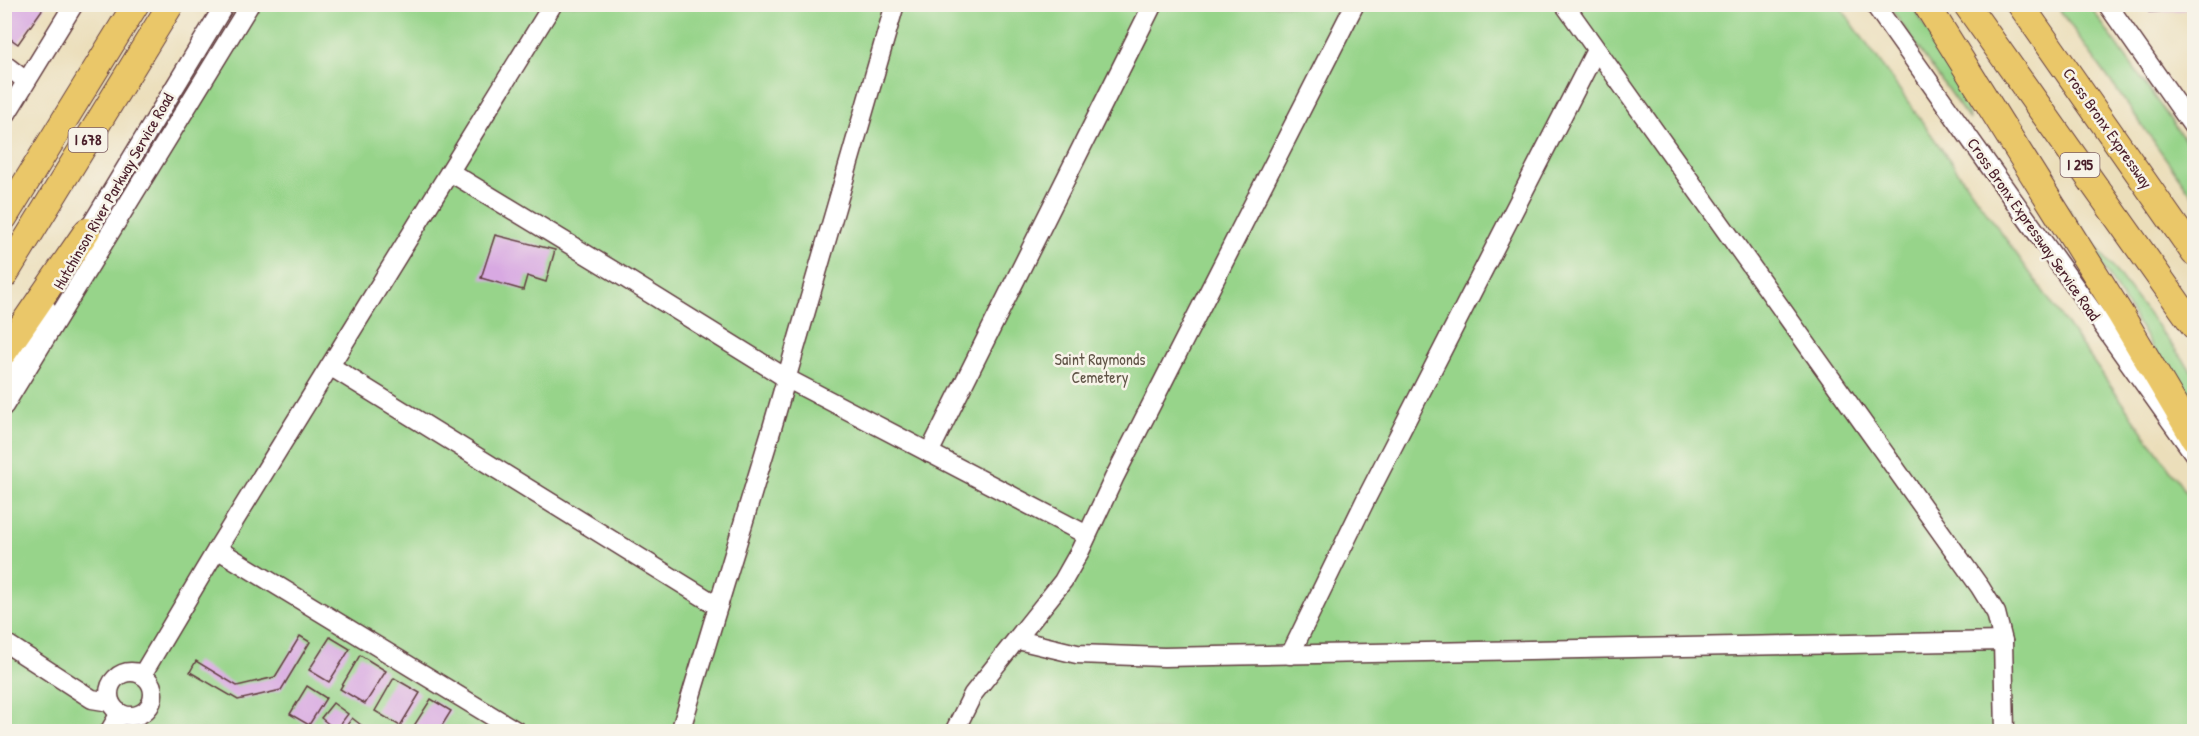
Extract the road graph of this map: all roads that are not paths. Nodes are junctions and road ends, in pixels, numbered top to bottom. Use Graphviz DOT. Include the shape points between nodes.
graph roads {
  1 [pos="74,4"];
  2 [pos="136,4"];
  3 [pos="171,4"];
  4 [pos="225,4"];
  5 [pos="250,4"];
  6 [pos="553,4"];
  7 [pos="895,4"];
  8 [pos="1153,4"];
  9 [pos="1356,4"];
  10 [pos="1564,4"];
  11 [pos="1874,4"];
  12 [pos="1926,4"];
  13 [pos="1966,4"];
  14 [pos="2020,4"];
  15 [pos="2107,4"];
  16 [pos="1596,50"];
  17 [pos="4,64"];
  18 [pos="26,81"];
  19 [pos="4,118"];
  20 [pos="2194,128"];
  21 [pos="450,172"];
  22 [pos="2145,180"];
  23 [pos="4,218"];
  24 [pos="87,231"];
  25 [pos="2194,241"];
  26 [pos="2194,253"];
  27 [pos="4,276"];
  28 [pos="2194,326"];
  29 [pos="4,352"];
  30 [pos="330,366"];
  31 [pos="786,378"];
  32 [pos="4,380"];
  33 [pos="4,406"];
  34 [pos="2194,438"];
  35 [pos="928,453"];
  36 [pos="2194,454"];
  37 [pos="1088,535"];
  38 [pos="217,549"];
  39 [pos="718,606"];
  40 [pos="1018,639"];
  41 [pos="2003,641"];
  42 [pos="4,642"];
  43 [pos="1290,655"];
  44 [pos="142,675"];
  45 [pos="115,708"];
  46 [pos="109,732"];
  47 [pos="519,732"];
  48 [pos="680,732"];
  49 [pos="954,732"];
  50 [pos="2005,732"];
  1 -- 18 [label="street"];
  2 -- 23 [label="highway, I 678"];
  3 -- 27 [label="highway, I 678"];
  4 -- 24 [label="street, Hutchinson River Parkway Service Road"];
  5 -- 33 [label="street"];
  6 -- 21 [label="street"];
  7 -- 31 [label="street"];
  8 -- 35 [label="street"];
  9 -- 37 [label="street"];
  10 -- 16 [label="street"];
  11 -- 36 [label="street, Cross Bronx Expressway Service Road"];
  12 -- 34 [label="highway"];
  13 -- 28 [label="highway, I 295"];
  14 -- 22 [label="highway, Cross Bronx Expressway / I 295"];
  15 -- 20 [label="street"];
  16 -- 41 [label="street" via="1980,587 1996,613"];
  16 -- 43 [label="street"];
  17 -- 18 [label="street"];
  18 -- 19 [label="street"];
  21 -- 30 [label="street"];
  21 -- 31 [label="street"];
  22 -- 25 [label="highway"];
  22 -- 26 [label="highway, Cross Bronx Expressway / I 295"];
  24 -- 29 [label="highway"];
  24 -- 32 [label="street, Hutchinson River Parkway Service Road"];
  30 -- 38 [label="street"];
  30 -- 39 [label="street"];
  31 -- 35 [label="street"];
  31 -- 39 [label="street"];
  35 -- 37 [label="street"];
  37 -- 40 [label="street" via="1063,581"];
  38 -- 44 [label="street"];
  38 -- 47 [label="street"];
  39 -- 48 [label="street"];
  40 -- 43 [label="street" via="1077,654"];
  40 -- 49 [label="street" via="973,694"];
  41 -- 43 [label="street"];
  41 -- 50 [label="street"];
  42 -- 45 [label="street" via="92,699"];
  44 -- 45 [label="street" via="120,675 110,687"];
  44 -- 45 [label="street" via="151,685 150,705 140,714 126,716"];
  45 -- 46 [label="street"];
}
